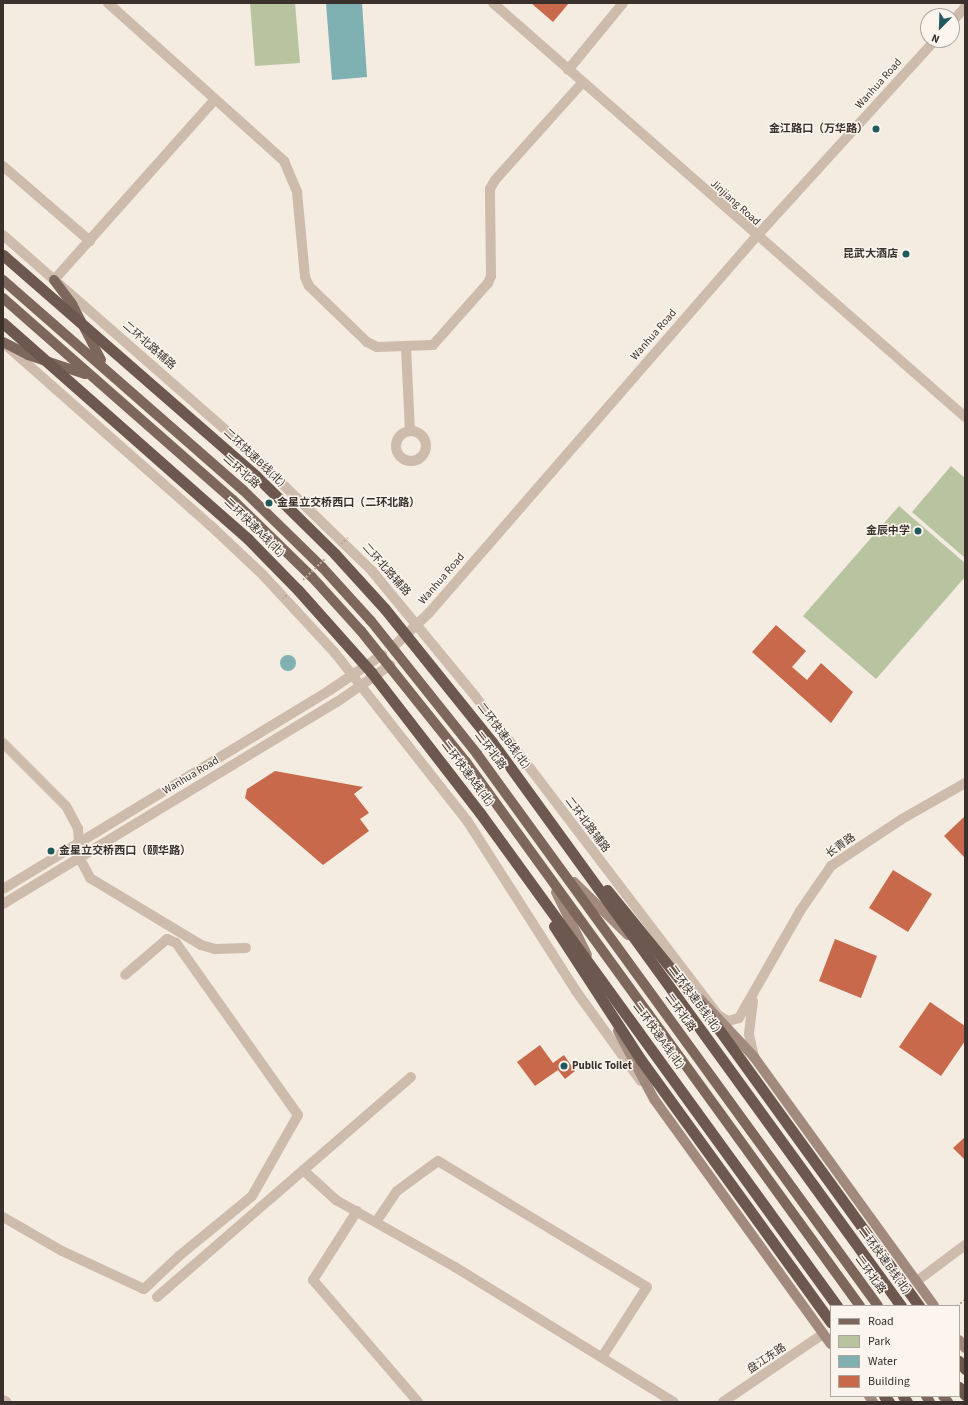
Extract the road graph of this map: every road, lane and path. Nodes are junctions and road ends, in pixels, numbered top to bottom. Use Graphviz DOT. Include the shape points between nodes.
graph roads {
  1 [pos="108,3"];
  2 [pos="493,3"];
  3 [pos="623,3"];
  4 [pos="928,48"];
  5 [pos="568,70"];
  6 [pos="582,83"];
  7 [pos="215,99"];
  8 [pos="3,166"];
  9 [pos="3,235"];
  10 [pos="756,237"];
  11 [pos="90,242"];
  12 [pos="3,255"];
  13 [pos="3,280"];
  14 [pos="54,280"];
  15 [pos="3,298"];
  16 [pos="3,323"];
  17 [pos="3,343"];
  18 [pos="406,347"];
  19 [pos="113,375"];
  20 [pos="104,386"];
  21 [pos="965,417"];
  22 [pos="410,431"];
  23 [pos="348,538"];
  24 [pos="337,548"];
  25 [pos="331,553"];
  26 [pos="298,584"];
  27 [pos="293,589"];
  28 [pos="282,599"];
  29 [pos="418,624"];
  30 [pos="393,647"];
  31 [pos="382,655"];
  32 [pos="390,665"];
  33 [pos="355,675"];
  34 [pos="363,685"];
  35 [pos="3,743"];
  36 [pos="965,783"];
  37 [pos="554,828"];
  38 [pos="539,839"];
  39 [pos="79,842"];
  40 [pos="527,847"];
  41 [pos="79,857"];
  42 [pos="512,858"];
  43 [pos="3,889"];
  44 [pos="3,904"];
  45 [pos="246,948"];
  46 [pos="125,975"];
  47 [pos="758,988"];
  48 [pos="718,1015"];
  49 [pos="754,1057"];
  50 [pos="411,1077"];
  51 [pos="667,1117"];
  52 [pos="303,1170"];
  53 [pos="357,1212"];
  54 [pos="3,1217"];
  55 [pos="376,1222"];
  56 [pos="965,1245"];
  57 [pos="917,1281"];
  58 [pos="157,1297"];
  59 [pos="836,1305"];
  60 [pos="859,1305"];
  61 [pos="877,1305"];
  62 [pos="900,1305"];
  63 [pos="918,1305"];
  64 [pos="933,1305"];
  65 [pos="830,1321"];
  66 [pos="823,1334"];
  67 [pos="830,1343"];
  68 [pos="602,1357"];
  69 [pos="3,1400"];
  70 [pos="7,1402"];
  71 [pos="418,1402"];
  72 [pos="674,1402"];
  73 [pos="723,1402"];
  1 -- 7 [label="street"];
  2 -- 5 [label="street, Jinjiang Road"];
  3 -- 5 [label="street"];
  4 -- 10 [label="street, Wanhua Road"];
  5 -- 6 [label="street, Jinjiang Road"];
  6 -- 10 [label="street, Jinjiang Road"];
  6 -- 18 [label="street" via="495,180 490,189 491,276 488,283 433,346"];
  7 -- 11 [label="street"];
  7 -- 18 [label="street" via="284,161 293,175 297,192 304,277 309,286 368,342 377,347"];
  8 -- 11 [label="street"];
  9 -- 14 [label="street, 二环北路辅路"];
  10 -- 21 [label="street, Jinjiang Road"];
  10 -- 29 [label="street, Wanhua Road"];
  11 -- 14 [label="street"];
  12 -- 37 [label="highway, 二环快速B线(北), bridge" via="232,455 335,554 437,671"];
  13 -- 19 [label="main road, 二环北路"];
  14 -- 19 [label="main road" via="72,304 99,357"];
  14 -- 29 [label="street, 二环北路辅路" via="294,492 361,560"];
  15 -- 20 [label="main road"];
  16 -- 42 [label="highway, 二环快速A线(北), bridge" via="198,493 298,590 397,703"];
  17 -- 20 [label="main road" via="28,355 75,370"];
  17 -- 33 [label="street" via="237,550"];
  18 -- 22 [label="street"];
  19 -- 30 [label="main road, 二环北路" via="270,516 322,567"];
  20 -- 31 [label="main road" via="260,526 312,577"];
  23 -- 24 [label="path, bridge"];
  25 -- 26 [label="path, bridge"];
  27 -- 28 [label="path, bridge"];
  29 -- 30 [label="street, Wanhua Road"];
  29 -- 48 [label="street, 二环北路辅路"];
  30 -- 38 [label="main road, 二环北路"];
  31 -- 32 [label="main road"];
  31 -- 33 [label="street, Wanhua Road"];
  32 -- 34 [label="street, Wanhua Road"];
  32 -- 40 [label="main road"];
  33 -- 34 [label="street"];
  33 -- 39 [label="street, Wanhua Road"];
  34 -- 41 [label="street, Wanhua Road"];
  34 -- 51 [label="street" via="475,831 576,991"];
  35 -- 39 [label="street" via="66,806 76,824"];
  36 -- 47 [label="street, 长青路" via="902,819 831,866 800,911"];
  37 -- 62 [label="highway, 二环快速B线(北), bridge"];
  37 -- 63 [label="highway, bridge" via="689,990"];
  38 -- 48 [label="main road" via="599,908"];
  38 -- 61 [label="main road, 二环北路"];
  39 -- 41 [label="street"];
  39 -- 43 [label="street, Wanhua Road"];
  40 -- 51 [label="main road" via="572,924 634,1065"];
  40 -- 60 [label="main road"];
  41 -- 44 [label="street, Wanhua Road"];
  41 -- 45 [label="street" via="90,878 201,945 215,949"];
  42 -- 59 [label="highway, 二环快速A线(北), bridge"];
  42 -- 65 [label="highway, bridge" via="631,1047"];
  46 -- 54 [label="street" via="167,939 176,943 298,1115 252,1196 179,1256 144,1289 62,1251"];
  47 -- 48 [label="street" via="739,1018 728,1021"];
  47 -- 49 [label="street" via="751,1006 749,1034"];
  48 -- 49 [label="main road"];
  49 -- 57 [label="main road"];
  50 -- 52 [label="street"];
  51 -- 66 [label="main road"];
  52 -- 53 [label="street" via="336,1200"];
  52 -- 58 [label="street"];
  53 -- 55 [label="street"];
  53 -- 71 [label="street" via="313,1280"];
  55 -- 68 [label="street"];
  55 -- 68 [label="street" via="397,1191 438,1161 646,1287"];
  56 -- 57 [label="street"];
  57 -- 64 [label="main road"];
  66 -- 67 [label="main road"];
  66 -- 73 [label="street, 盘江东路"];
  68 -- 72 [label="street"];
  69 -- 70 [label="street"];
}
